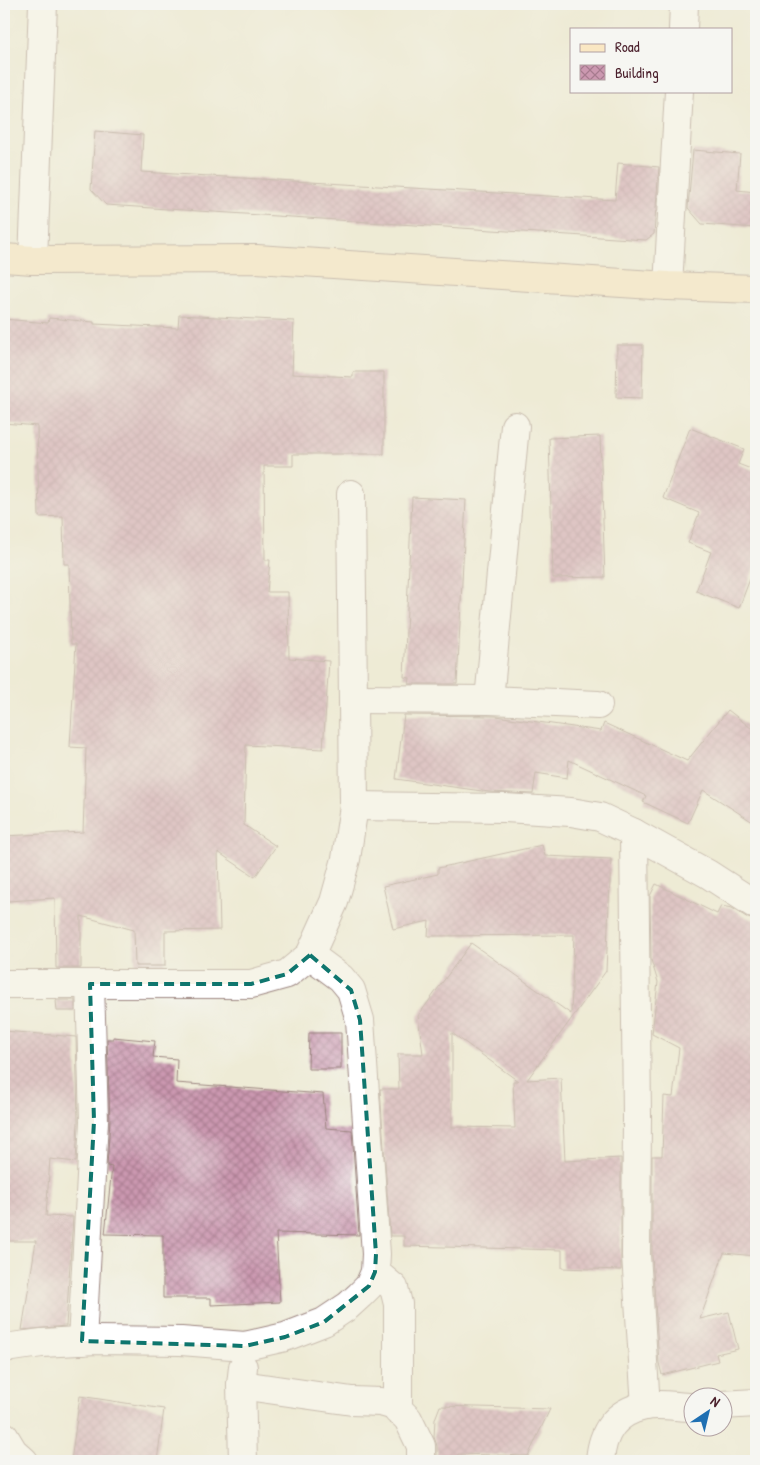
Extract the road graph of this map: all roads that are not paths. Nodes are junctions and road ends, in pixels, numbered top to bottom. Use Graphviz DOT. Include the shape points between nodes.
graph roads {
  1 [pos="43,4"];
  2 [pos="684,4"];
  3 [pos="683,28"];
  4 [pos="679,92"];
  5 [pos="4,258"];
  6 [pos="33,260"];
  7 [pos="668,286"];
  8 [pos="756,289"];
  9 [pos="514,426"];
  10 [pos="351,494"];
  11 [pos="353,699"];
  12 [pos="489,700"];
  13 [pos="598,705"];
  14 [pos="354,806"];
  15 [pos="634,833"];
  16 [pos="756,905"];
  17 [pos="310,955"];
  18 [pos="4,984"];
  19 [pos="90,984"];
  20 [pos="375,1272"];
  21 [pos="82,1341"];
  22 [pos="245,1346"];
  23 [pos="4,1348"];
  24 [pos="242,1385"];
  25 [pos="756,1403"];
  26 [pos="732,1404"];
  27 [pos="646,1406"];
  28 [pos="682,1407"];
  29 [pos="398,1410"];
  30 [pos="4,1436"];
  31 [pos="24,1461"];
  32 [pos="242,1461"];
  33 [pos="421,1461"];
  34 [pos="600,1461"];
  1 -- 6 [label="street"];
  2 -- 3 [label="street"];
  4 -- 7 [label="street"];
  5 -- 6 [label="main road"];
  6 -- 7 [label="main road" via="257,259"];
  7 -- 8 [label="main road"];
  9 -- 12 [label="street"];
  10 -- 11 [label="street"];
  11 -- 12 [label="street"];
  11 -- 14 [label="street"];
  12 -- 13 [label="street"];
  14 -- 15 [label="street" via="571,812 600,817"];
  14 -- 17 [label="street" via="346,859 334,902"];
  15 -- 16 [label="street"];
  15 -- 27 [label="street" via="636,1254"];
  17 -- 19 [label="street" via="287,974 251,984"];
  17 -- 20 [label="street" via="341,978 351,990 360,1020"];
  18 -- 19 [label="street"];
  19 -- 21 [label="street" via="94,1121"];
  20 -- 22 [label="street" via="369,1286 360,1295 324,1322 285,1337"];
  20 -- 29 [label="street" via="394,1288 398,1304"];
  21 -- 22 [label="street"];
  21 -- 23 [label="street"];
  22 -- 24 [label="street"];
  24 -- 29 [label="street" via="352,1401 381,1402"];
  24 -- 32 [label="street"];
  25 -- 26 [label="street"];
  27 -- 28 [label="street"];
  27 -- 34 [label="street" via="626,1412 614,1422 604,1437"];
  29 -- 33 [label="street" via="408,1419 420,1446"];
  30 -- 31 [label="street"];
}
